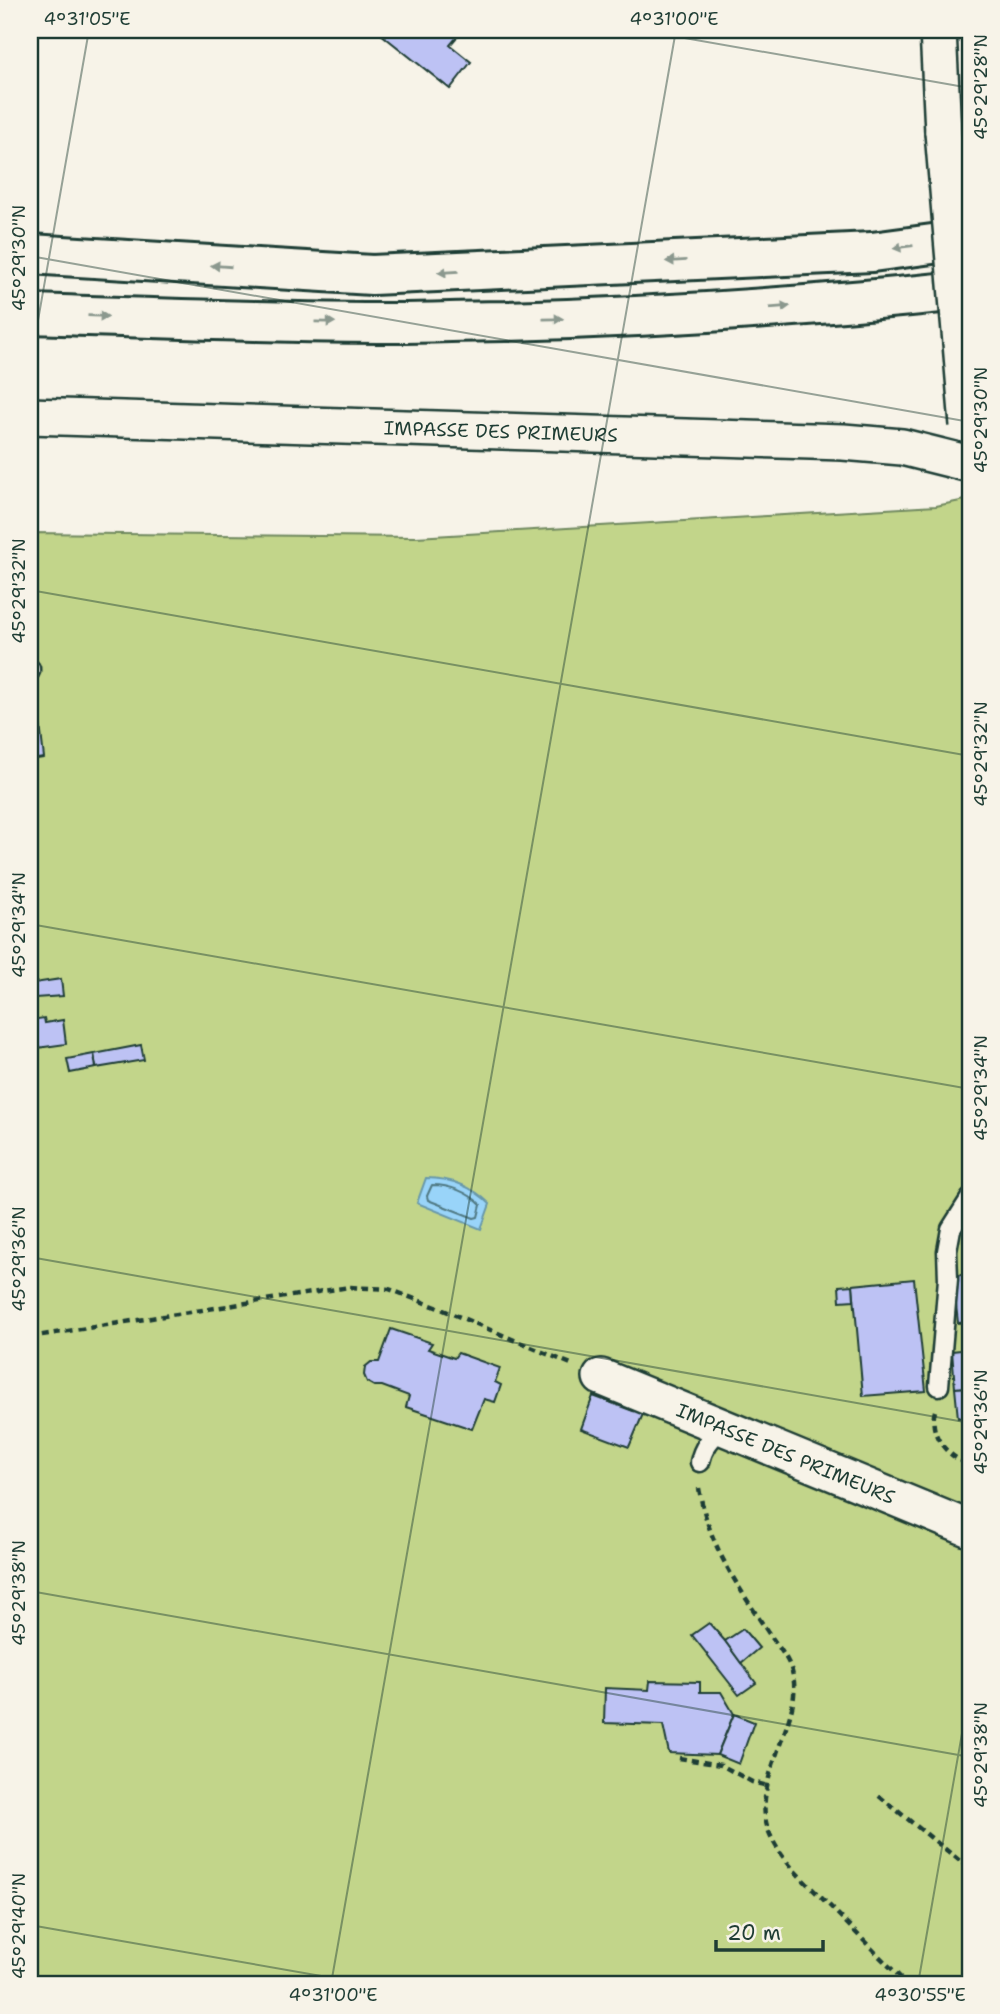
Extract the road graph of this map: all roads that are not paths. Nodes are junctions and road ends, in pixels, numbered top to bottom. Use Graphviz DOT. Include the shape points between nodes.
graph roads {
  1 [pos="938,30"];
  2 [pos="970,239"];
  3 [pos="30,254"];
  4 [pos="970,290"];
  5 [pos="30,314"];
  6 [pos="30,416"];
  7 [pos="969,433"];
  8 [pos="970,464"];
  9 [pos="970,1199"];
  10 [pos="601,1377"];
  11 [pos="939,1385"];
  12 [pos="722,1428"];
  13 [pos="700,1462"];
  14 [pos="970,1529"];
  1 -- 7 [label="street, bridge"];
  2 -- 3 [label="highway, one-way" via="872,251 372,275"];
  5 -- 4 [label="highway, one-way" via="370,323 501,321 721,312"];
  6 -- 8 [label="street, IMPASSE DES PRIMEURS" via="843,442 902,447"];
  9 -- 11 [label="lane" via="951,1229 947,1251"];
  10 -- 12 [label="street, IMPASSE DES PRIMEURS"];
  12 -- 13 [label="lane" via="710,1439"];
  12 -- 14 [label="street, IMPASSE DES PRIMEURS"];
}
